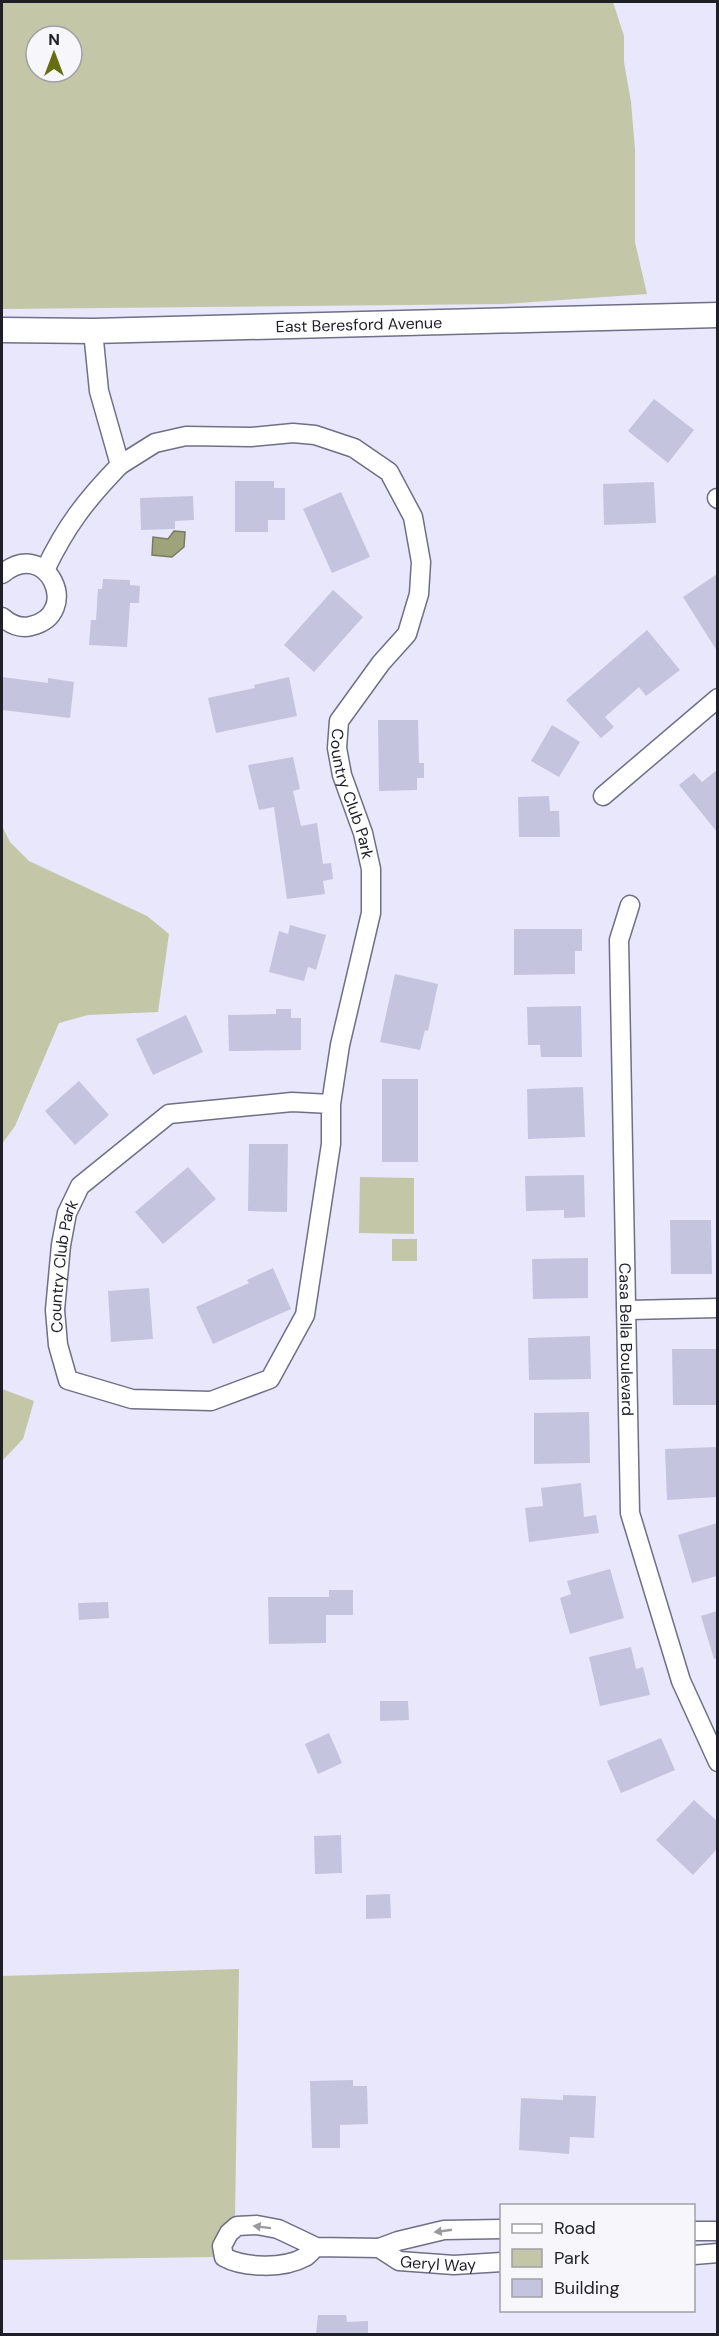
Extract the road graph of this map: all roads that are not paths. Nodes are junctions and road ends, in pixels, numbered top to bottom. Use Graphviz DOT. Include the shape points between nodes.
graph roads {
  1 [pos="717,315"];
  2 [pos="2,330"];
  3 [pos="93,331"];
  4 [pos="120,465"];
  5 [pos="45,570"];
  6 [pos="2,574"];
  7 [pos="2,617"];
  8 [pos="717,698"];
  9 [pos="603,796"];
  10 [pos="630,904"];
  11 [pos="331,1104"];
  12 [pos="717,1308"];
  13 [pos="628,1310"];
  14 [pos="717,1762"];
  15 [pos="500,2229"];
  16 [pos="695,2231"];
  17 [pos="717,2231"];
  18 [pos="316,2247"];
  19 [pos="379,2248"];
  20 [pos="717,2253"];
  21 [pos="695,2255"];
  22 [pos="500,2262"];
  1 -- 3 [label="street, East Beresford Avenue"];
  2 -- 3 [label="street, East Beresford Avenue"];
  3 -- 4 [label="street" via="99,391"];
  4 -- 5 [label="street, Country Club Park" via="87,499 58,541"];
  4 -- 11 [label="street, Country Club Park" via="155,442 186,436 315,435 354,448 389,472 413,517 421,562 419,594 407,634 339,721 337,748 342,775 371,869 371,913 340,1045"];
  5 -- 6 [label="street" via="22,564"];
  5 -- 7 [label="street" via="55,582 57,593 55,608 46,620 27,627"];
  8 -- 9 [label="street"];
  10 -- 13 [label="street, Casa Bella Boulevard" via="620,940"];
  11 -- 11 [label="street, Country Club Park" via="331,1144 305,1315 270,1379 211,1401 132,1399 68,1380 58,1345 55,1310 67,1213 80,1186 169,1114 292,1102"];
  12 -- 13 [label="street"];
  13 -- 14 [label="street, Casa Bella Boulevard" via="630,1513 681,1682"];
  15 -- 19 [label="street, Geryl Way, one-way" via="444,2230"];
  16 -- 17 [label="street"];
  18 -- 19 [label="street, Geryl Way"];
  19 -- 22 [label="street, Geryl Way" via="399,2261 454,2265"];
  20 -- 21 [label="street"];
}
